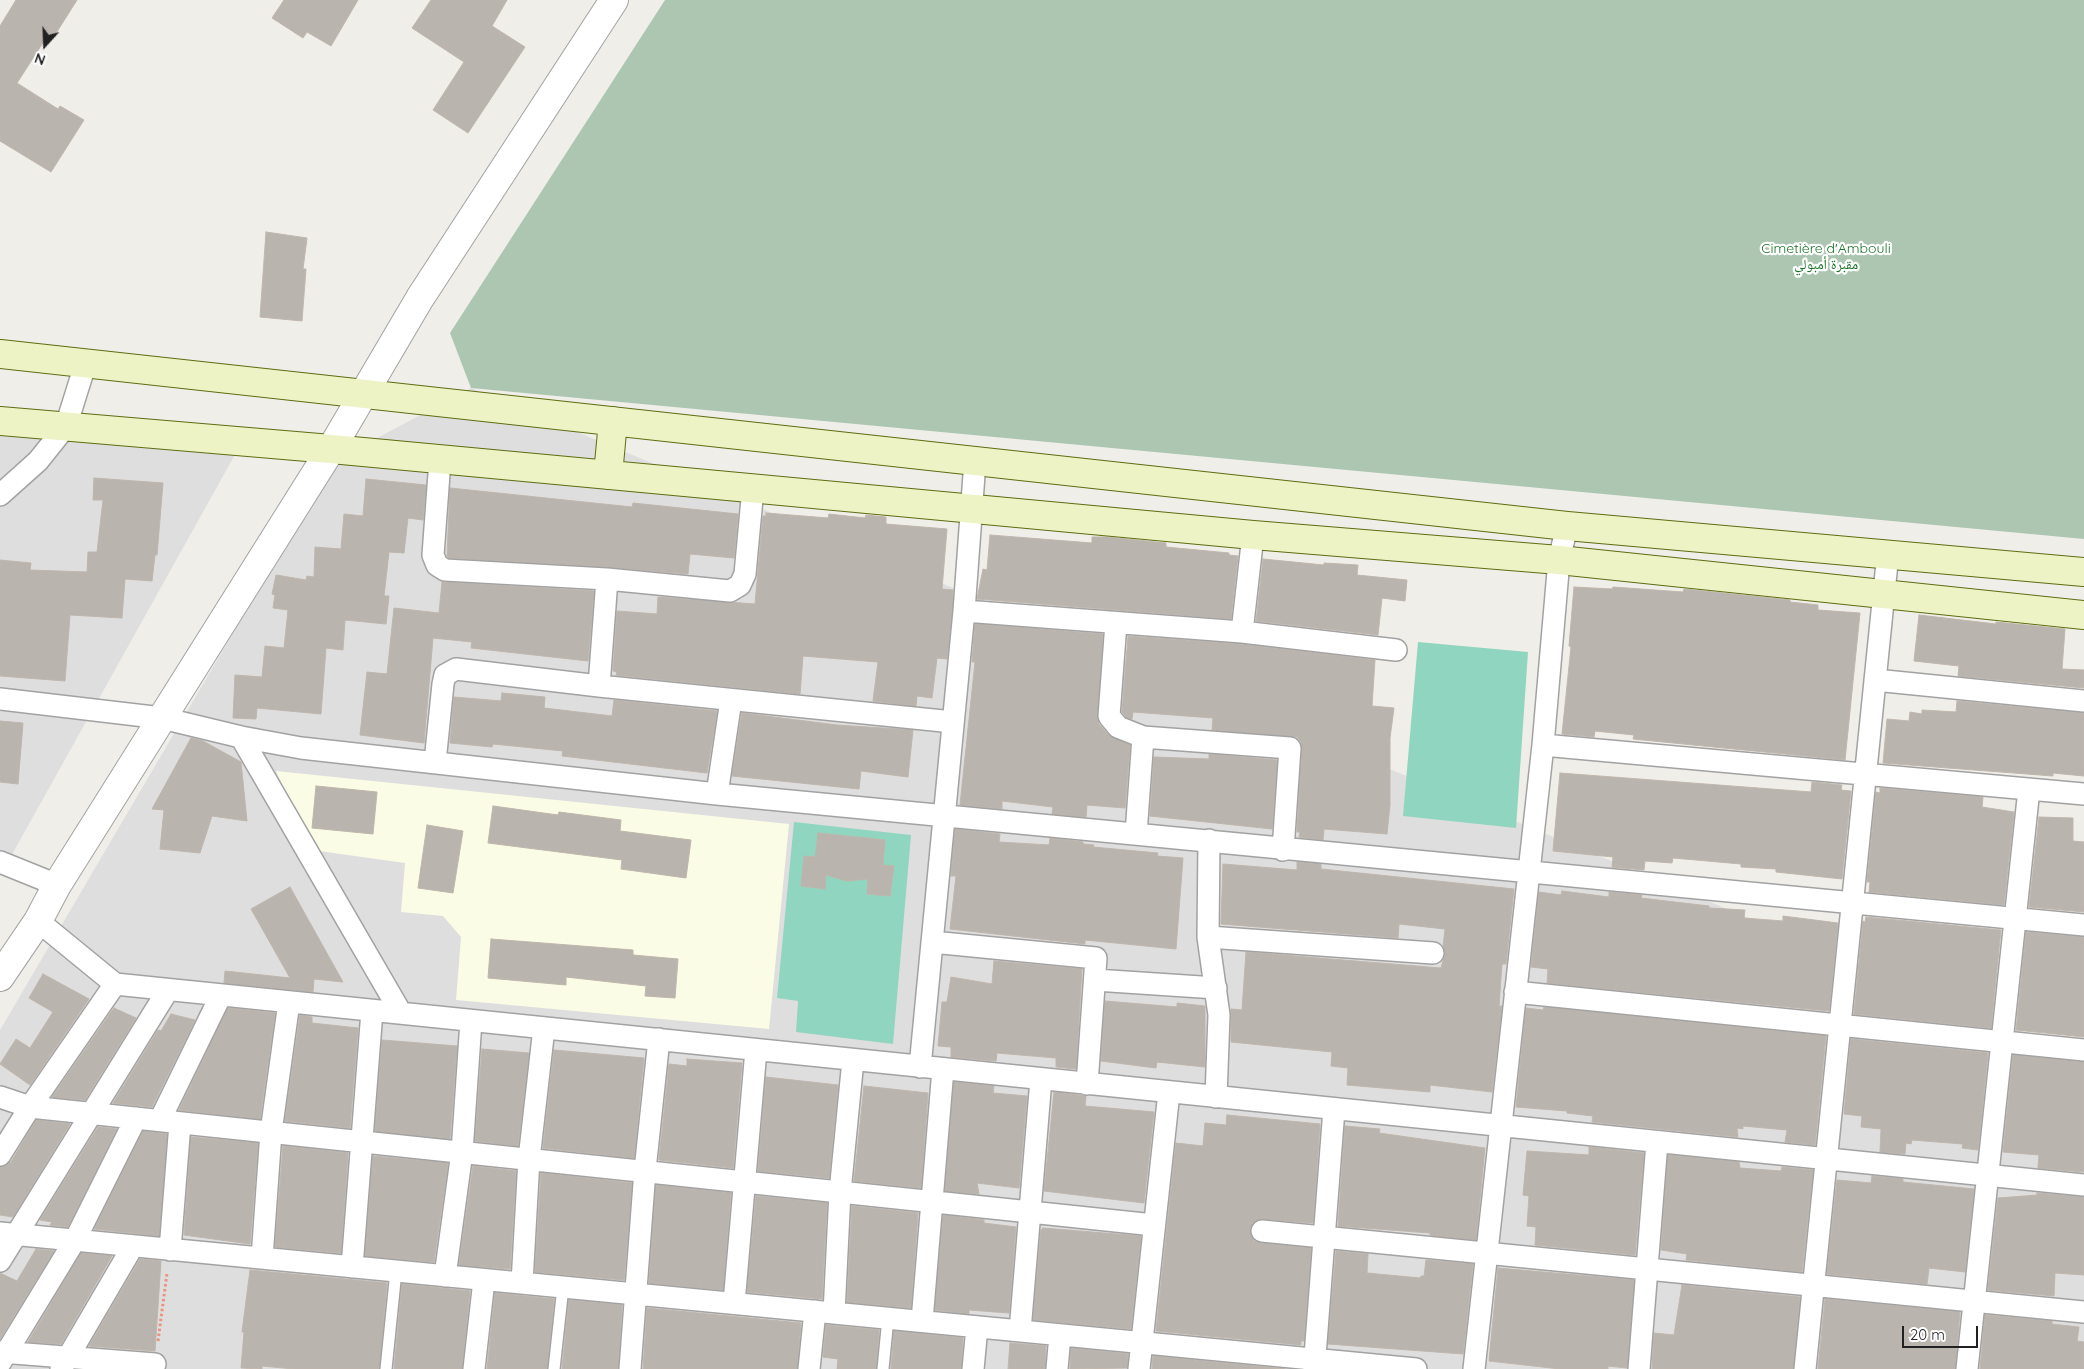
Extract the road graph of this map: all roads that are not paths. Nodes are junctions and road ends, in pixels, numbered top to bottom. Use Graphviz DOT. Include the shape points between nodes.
graph roads {
  1 [pos="614,0"];
  2 [pos="0,354"];
  3 [pos="86,362"];
  4 [pos="363,393"];
  5 [pos="0,421"];
  6 [pos="613,421"];
  7 [pos="66,426"];
  8 [pos="331,449"];
  9 [pos="440,460"];
  10 [pos="975,461"];
  11 [pos="608,475"];
  12 [pos="753,488"];
  13 [pos="0,495"];
  14 [pos="973,508"];
  15 [pos="1567,526"];
  16 [pos="1253,535"];
  17 [pos="1888,553"];
  18 [pos="1559,560"];
  19 [pos="2084,572"];
  20 [pos="607,579"];
  21 [pos="1884,595"];
  22 [pos="964,611"];
  23 [pos="2084,615"];
  24 [pos="1116,622"];
  25 [pos="1242,632"];
  26 [pos="1396,650"];
  27 [pos="1875,680"];
  28 [pos="599,686"];
  29 [pos="0,699"];
  30 [pos="731,700"];
  31 [pos="2084,701"];
  32 [pos="162,718"];
  33 [pos="953,722"];
  34 [pos="241,737"];
  35 [pos="1143,737"];
  36 [pos="1543,745"];
  37 [pos="435,762"];
  38 [pos="1866,774"];
  39 [pos="2029,789"];
  40 [pos="717,794"];
  41 [pos="2084,794"];
  42 [pos="944,816"];
  43 [pos="1136,834"];
  44 [pos="1209,840"];
  45 [pos="1283,850"];
  46 [pos="0,862"];
  47 [pos="1528,873"];
  48 [pos="57,885"];
  49 [pos="1852,904"];
  50 [pos="2015,919"];
  51 [pos="38,921"];
  52 [pos="2084,925"];
  53 [pos="1208,937"];
  54 [pos="932,942"];
  55 [pos="1433,953"];
  56 [pos="0,976"];
  57 [pos="1095,980"];
  58 [pos="115,984"];
  59 [pos="1216,988"];
  60 [pos="168,990"];
  61 [pos="1515,992"];
  62 [pos="220,995"];
  63 [pos="289,1002"];
  64 [pos="372,1011"];
  65 [pos="401,1013"];
  66 [pos="471,1021"];
  67 [pos="1840,1025"];
  68 [pos="544,1028"];
  69 [pos="659,1039"];
  70 [pos="2001,1042"];
  71 [pos="756,1050"];
  72 [pos="2084,1050"];
  73 [pos="853,1060"];
  74 [pos="920,1066"];
  75 [pos="943,1069"];
  76 [pos="1041,1079"];
  77 [pos="1087,1084"];
  78 [pos="1170,1092"];
  79 [pos="1216,1097"];
  80 [pos="0,1098"];
  81 [pos="30,1106"];
  82 [pos="1334,1109"];
  83 [pos="92,1113"];
  84 [pos="136,1118"];
  85 [pos="170,1122"];
  86 [pos="1500,1126"];
  87 [pos="271,1132"];
  88 [pos="360,1142"];
  89 [pos="1657,1142"];
  90 [pos="462,1152"];
  91 [pos="0,1155"];
  92 [pos="1827,1159"];
  93 [pos="528,1160"];
  94 [pos="645,1170"];
  95 [pos="1987,1176"];
  96 [pos="746,1182"];
  97 [pos="2084,1186"];
  98 [pos="840,1192"];
  99 [pos="933,1202"];
  100 [pos="1028,1212"];
  101 [pos="1154,1225"];
  102 [pos="1262,1231"];
  103 [pos="9,1234"];
  104 [pos="1324,1238"];
  105 [pos="75,1240"];
  106 [pos="133,1246"];
  107 [pos="170,1250"];
  108 [pos="1487,1254"];
  109 [pos="262,1258"];
  110 [pos="0,1261"];
  111 [pos="352,1267"];
  112 [pos="1647,1269"];
  113 [pos="396,1271"];
  114 [pos="446,1276"];
  115 [pos="484,1280"];
  116 [pos="522,1283"];
  117 [pos="1814,1286"];
  118 [pos="563,1287"];
  119 [pos="634,1293"];
  120 [pos="1974,1301"];
  121 [pos="734,1304"];
  122 [pos="825,1312"];
  123 [pos="2084,1312"];
  124 [pos="888,1318"];
  125 [pos="922,1321"];
  126 [pos="977,1327"];
  127 [pos="1020,1331"];
  128 [pos="1060,1335"];
  129 [pos="1142,1343"];
  130 [pos="2,1356"];
  131 [pos="64,1364"];
  132 [pos="155,1364"];
  133 [pos="1314,1364"];
  134 [pos="386,1369"];
  135 [pos="474,1369"];
  136 [pos="554,1369"];
  137 [pos="630,1369"];
  138 [pos="809,1369"];
  139 [pos="883,1369"];
  140 [pos="973,1369"];
  141 [pos="1057,1369"];
  142 [pos="1140,1369"];
  143 [pos="1416,1369"];
  144 [pos="1474,1369"];
  145 [pos="1639,1369"];
  146 [pos="1805,1369"];
  147 [pos="1966,1369"];
  1 -- 4 [label="street" via="420,298"];
  2 -- 3 [label="main road"];
  3 -- 4 [label="main road"];
  3 -- 7 [label="street"];
  4 -- 6 [label="main road"];
  4 -- 8 [label="street"];
  5 -- 7 [label="main road"];
  6 -- 10 [label="main road"];
  6 -- 11 [label="main road"];
  7 -- 8 [label="main road"];
  7 -- 13 [label="street" via="38,460"];
  8 -- 9 [label="main road"];
  8 -- 32 [label="street"];
  9 -- 11 [label="main road"];
  9 -- 20 [label="street" via="433,555 437,565 445,570"];
  10 -- 14 [label="street"];
  10 -- 15 [label="main road"];
  11 -- 12 [label="main road"];
  12 -- 14 [label="main road"];
  12 -- 20 [label="street" via="745,574 740,585 730,591"];
  14 -- 16 [label="main road"];
  14 -- 22 [label="street"];
  15 -- 17 [label="main road"];
  15 -- 18 [label="street"];
  16 -- 18 [label="main road"];
  16 -- 25 [label="street"];
  17 -- 19 [label="main road"];
  17 -- 21 [label="street"];
  18 -- 21 [label="main road"];
  18 -- 36 [label="street"];
  20 -- 28 [label="street"];
  21 -- 23 [label="main road"];
  21 -- 27 [label="street"];
  22 -- 24 [label="street"];
  22 -- 33 [label="street"];
  24 -- 25 [label="street"];
  24 -- 35 [label="street" via="1109,716 1118,727"];
  25 -- 26 [label="street"];
  27 -- 31 [label="street"];
  27 -- 38 [label="street"];
  28 -- 30 [label="street"];
  28 -- 37 [label="street" via="456,669 445,675"];
  29 -- 32 [label="street"];
  30 -- 33 [label="street"];
  30 -- 40 [label="street"];
  32 -- 34 [label="street"];
  32 -- 48 [label="street"];
  33 -- 42 [label="street"];
  34 -- 37 [label="street" via="301,748"];
  34 -- 65 [label="street"];
  35 -- 43 [label="street"];
  35 -- 45 [label="street" via="1290,748"];
  36 -- 38 [label="street"];
  36 -- 47 [label="street"];
  37 -- 40 [label="street"];
  38 -- 39 [label="street"];
  38 -- 49 [label="street"];
  39 -- 41 [label="street"];
  39 -- 50 [label="street"];
  40 -- 42 [label="street"];
  42 -- 43 [label="street"];
  42 -- 54 [label="street"];
  43 -- 44 [label="street"];
  44 -- 45 [label="street"];
  44 -- 53 [label="street"];
  45 -- 47 [label="street"];
  46 -- 48 [label="street"];
  47 -- 49 [label="street"];
  47 -- 61 [label="street"];
  48 -- 51 [label="street"];
  49 -- 50 [label="street"];
  49 -- 67 [label="street"];
  50 -- 52 [label="street"];
  50 -- 70 [label="street"];
  51 -- 56 [label="street"];
  51 -- 58 [label="street"];
  53 -- 55 [label="street"];
  53 -- 59 [label="street"];
  54 -- 57 [label="street" via="1096,958"];
  54 -- 74 [label="street"];
  57 -- 59 [label="street"];
  57 -- 77 [label="street"];
  58 -- 60 [label="street"];
  58 -- 81 [label="street"];
  59 -- 79 [label="street" via="1219,1015"];
  60 -- 62 [label="street"];
  60 -- 83 [label="street"];
  61 -- 67 [label="street"];
  61 -- 86 [label="street"];
  62 -- 63 [label="street"];
  62 -- 85 [label="street"];
  63 -- 64 [label="street"];
  63 -- 87 [label="street"];
  64 -- 65 [label="street"];
  64 -- 88 [label="street"];
  65 -- 66 [label="street"];
  66 -- 68 [label="street"];
  66 -- 90 [label="street"];
  67 -- 70 [label="street"];
  67 -- 92 [label="street"];
  68 -- 69 [label="street"];
  68 -- 93 [label="street"];
  69 -- 71 [label="street"];
  69 -- 94 [label="street"];
  70 -- 72 [label="street"];
  70 -- 95 [label="street"];
  71 -- 73 [label="street"];
  71 -- 96 [label="street"];
  73 -- 74 [label="street"];
  73 -- 98 [label="street"];
  74 -- 75 [label="street"];
  75 -- 76 [label="street"];
  75 -- 99 [label="street"];
  76 -- 77 [label="street"];
  76 -- 100 [label="street"];
  77 -- 78 [label="street"];
  78 -- 79 [label="street"];
  78 -- 101 [label="street"];
  79 -- 82 [label="street"];
  80 -- 81 [label="street"];
  81 -- 83 [label="street"];
  81 -- 91 [label="street"];
  82 -- 86 [label="street"];
  82 -- 104 [label="street"];
  83 -- 84 [label="street"];
  83 -- 103 [label="street"];
  84 -- 85 [label="street"];
  84 -- 105 [label="street"];
  85 -- 87 [label="street"];
  85 -- 107 [label="street"];
  86 -- 89 [label="street"];
  86 -- 108 [label="street"];
  87 -- 88 [label="street"];
  87 -- 109 [label="street"];
  88 -- 90 [label="street"];
  88 -- 111 [label="street"];
  89 -- 92 [label="street"];
  89 -- 112 [label="street"];
  90 -- 93 [label="street"];
  90 -- 114 [label="street"];
  92 -- 95 [label="street"];
  92 -- 117 [label="street"];
  93 -- 94 [label="street"];
  93 -- 116 [label="street"];
  94 -- 96 [label="street"];
  94 -- 119 [label="street"];
  95 -- 97 [label="street"];
  95 -- 120 [label="street"];
  96 -- 98 [label="street"];
  96 -- 121 [label="street"];
  98 -- 99 [label="street"];
  98 -- 122 [label="street"];
  99 -- 100 [label="street"];
  99 -- 125 [label="street"];
  100 -- 101 [label="street"];
  100 -- 127 [label="street"];
  101 -- 129 [label="street"];
  102 -- 104 [label="street"];
  103 -- 105 [label="street"];
  103 -- 110 [label="street"];
  104 -- 108 [label="street"];
  104 -- 133 [label="street"];
  105 -- 106 [label="street"];
  105 -- 130 [label="street"];
  106 -- 107 [label="street"];
  106 -- 131 [label="street"];
  107 -- 109 [label="street"];
  108 -- 112 [label="street"];
  108 -- 144 [label="street"];
  109 -- 111 [label="street"];
  111 -- 113 [label="street"];
  112 -- 117 [label="street"];
  112 -- 145 [label="street"];
  113 -- 114 [label="street"];
  113 -- 134 [label="lane"];
  114 -- 115 [label="street"];
  115 -- 116 [label="street"];
  115 -- 135 [label="street"];
  116 -- 118 [label="street"];
  117 -- 120 [label="street"];
  117 -- 146 [label="street"];
  118 -- 119 [label="street"];
  118 -- 136 [label="lane"];
  119 -- 121 [label="street"];
  119 -- 137 [label="street"];
  120 -- 123 [label="street"];
  120 -- 147 [label="street"];
  121 -- 122 [label="street"];
  122 -- 124 [label="street"];
  122 -- 138 [label="street"];
  124 -- 125 [label="street"];
  124 -- 139 [label="lane"];
  125 -- 126 [label="street"];
  126 -- 127 [label="street"];
  126 -- 140 [label="street"];
  127 -- 128 [label="street"];
  128 -- 129 [label="street"];
  128 -- 141 [label="street"];
  129 -- 133 [label="street"];
  129 -- 142 [label="street"];
  130 -- 131 [label="street"];
  131 -- 132 [label="street"];
  133 -- 143 [label="street"];
}
